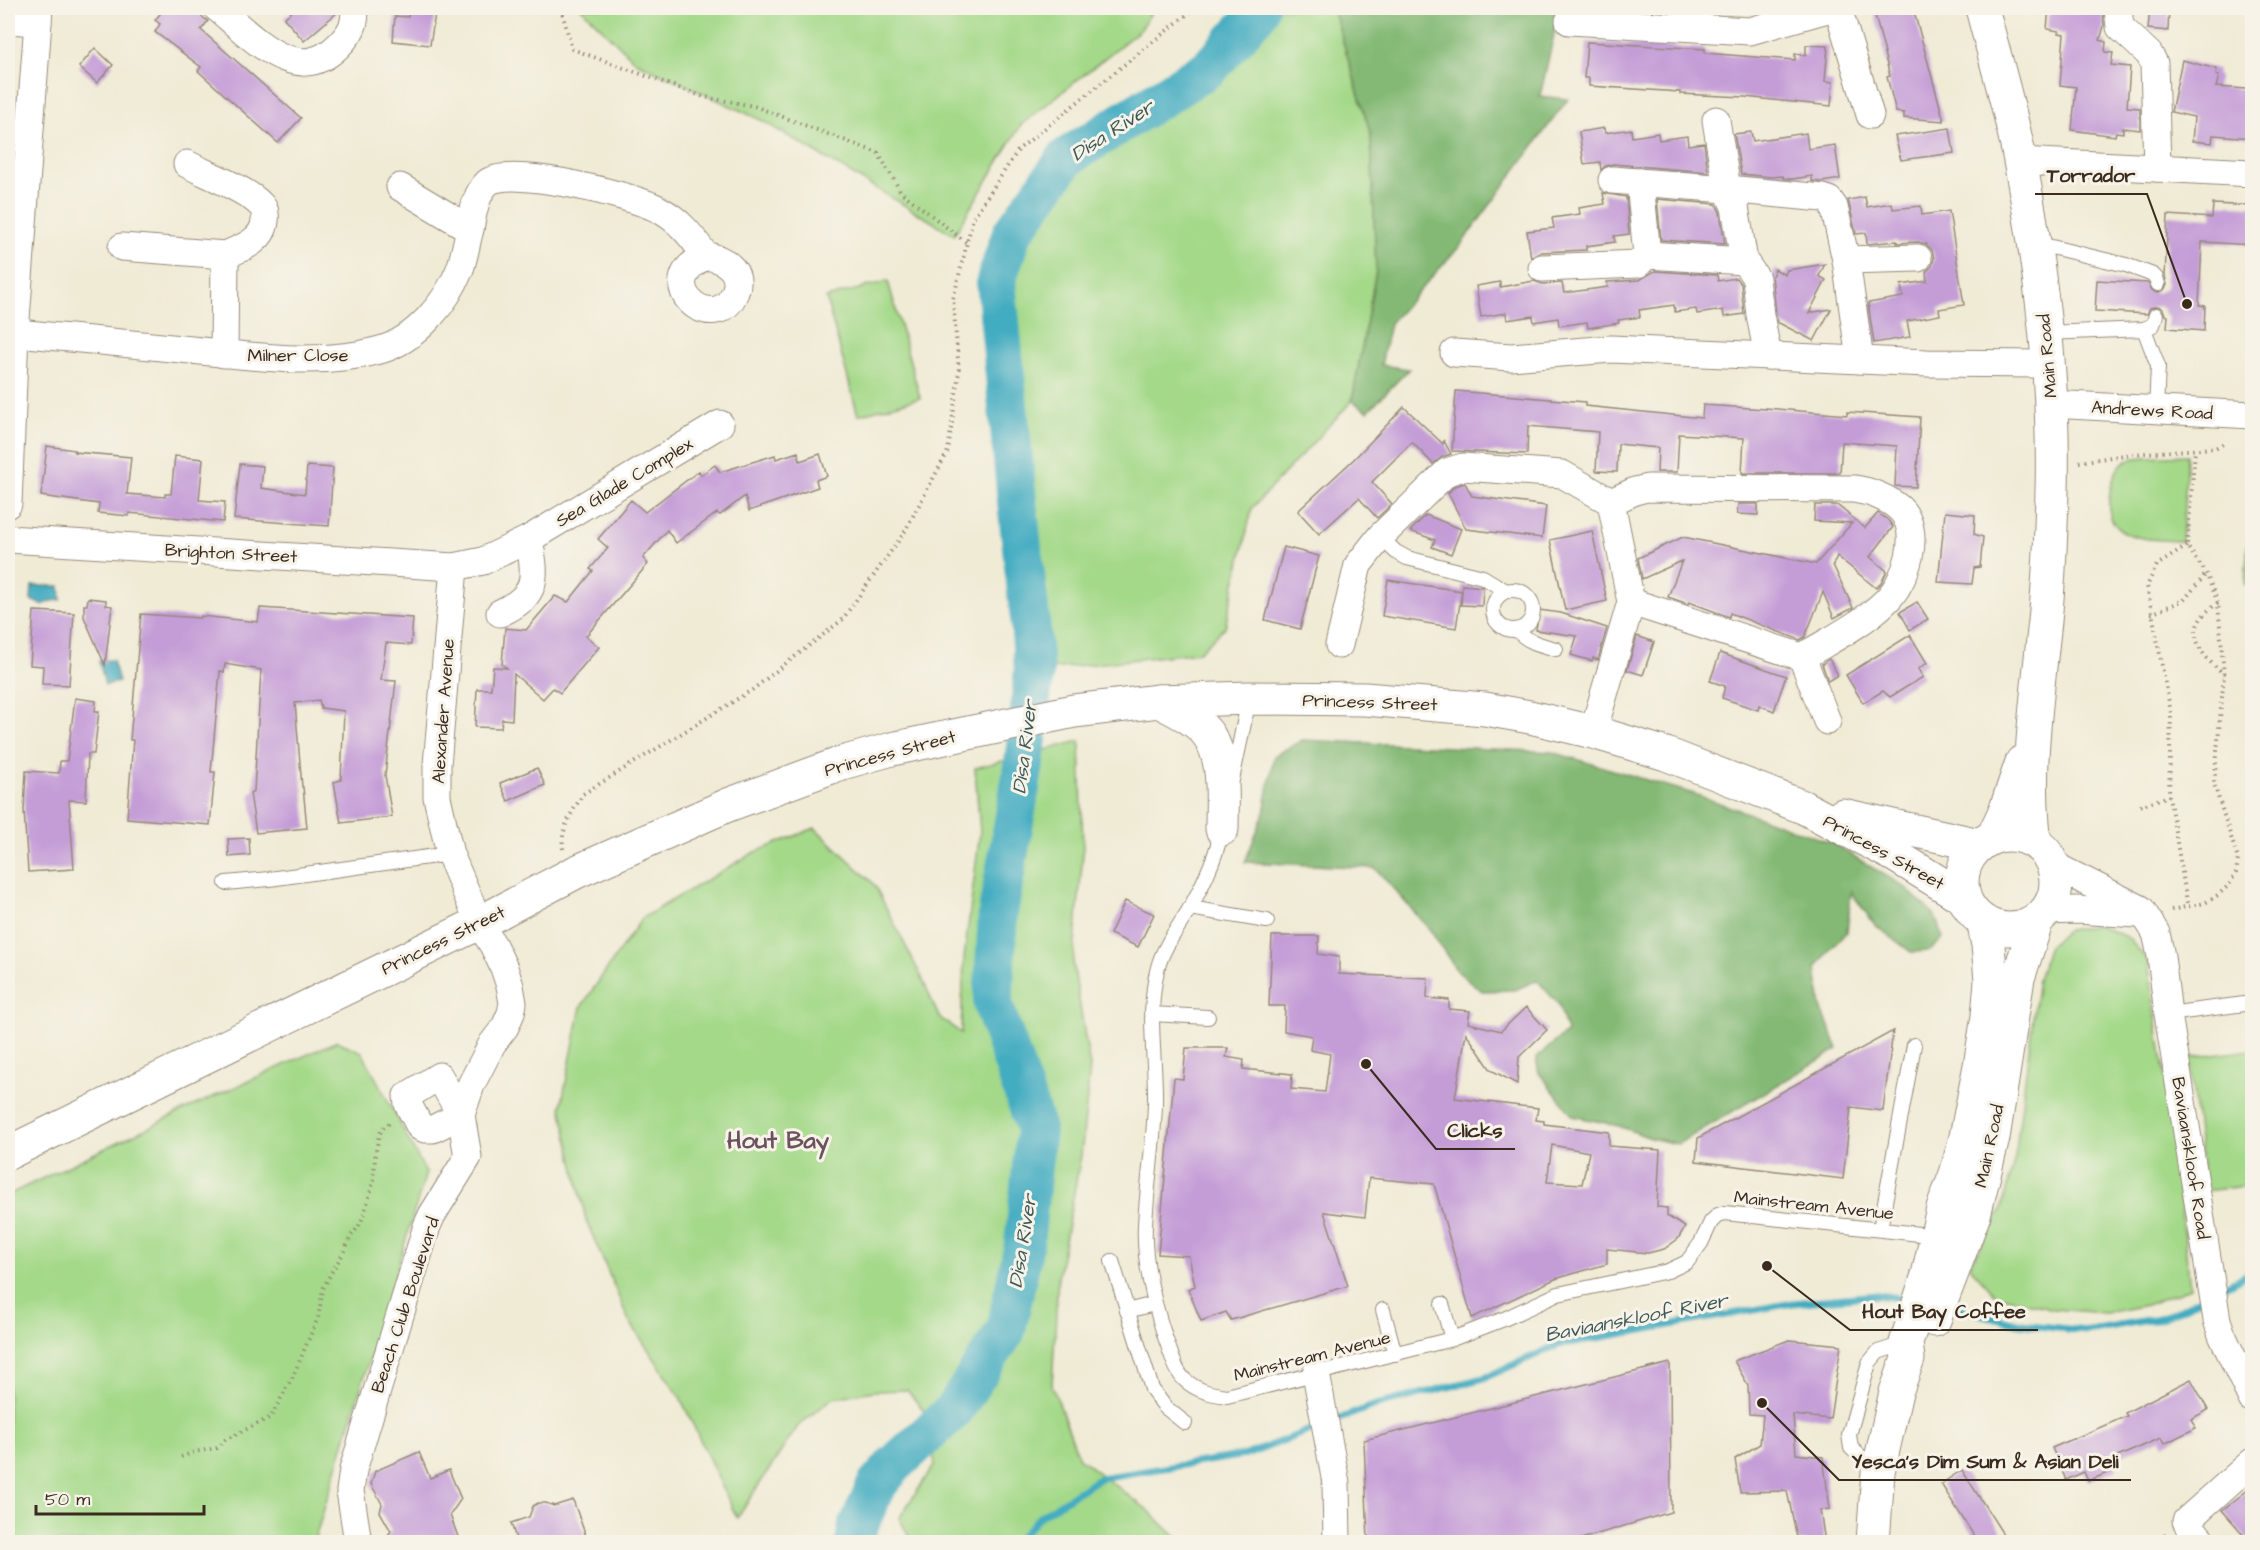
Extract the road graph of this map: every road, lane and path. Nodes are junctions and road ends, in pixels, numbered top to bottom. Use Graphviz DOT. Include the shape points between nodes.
graph roads {
  1 [pos="217,8"];
  2 [pos="354,8"];
  3 [pos="561,8"];
  4 [pos="1193,8"];
  5 [pos="1832,8"];
  6 [pos="1838,8"];
  7 [pos="1982,8"];
  8 [pos="2118,8"];
  9 [pos="38,15"];
  10 [pos="8,21"];
  11 [pos="1569,21"];
  12 [pos="1870,115"];
  13 [pos="1716,120"];
  14 [pos="2020,160"];
  15 [pos="187,164"];
  16 [pos="2157,168"];
  17 [pos="2253,173"];
  18 [pos="1612,180"];
  19 [pos="1640,182"];
  20 [pos="400,187"];
  21 [pos="1727,189"];
  22 [pos="470,230"];
  23 [pos="2033,242"];
  24 [pos="967,243"];
  25 [pos="122,247"];
  26 [pos="225,255"];
  27 [pos="706,256"];
  28 [pos="1918,258"];
  29 [pos="1846,260"];
  30 [pos="1744,261"];
  31 [pos="1542,268"];
  32 [pos="1641,268"];
  33 [pos="2158,284"];
  34 [pos="2156,315"];
  35 [pos="2144,329"];
  36 [pos="15,333"];
  37 [pos="2048,349"];
  38 [pos="1454,353"];
  39 [pos="224,354"];
  40 [pos="1768,356"];
  41 [pos="1860,360"];
  42 [pos="2051,404"];
  43 [pos="2156,410"];
  44 [pos="2253,415"];
  45 [pos="720,424"];
  46 [pos="2223,444"];
  47 [pos="2195,450"];
  48 [pos="2077,463"];
  49 [pos="1611,502"];
  50 [pos="8,504"];
  51 [pos="1380,537"];
  52 [pos="8,539"];
  53 [pos="529,539"];
  54 [pos="2187,546"];
  55 [pos="454,567"];
  56 [pos="2206,573"];
  57 [pos="1506,591"];
  58 [pos="1631,602"];
  59 [pos="2218,603"];
  60 [pos="500,613"];
  61 [pos="2151,614"];
  62 [pos="1517,630"];
  63 [pos="1339,645"];
  64 [pos="1556,649"];
  65 [pos="1802,657"];
  66 [pos="2224,675"];
  67 [pos="1249,698"];
  68 [pos="1159,701"];
  69 [pos="2034,710"];
  70 [pos="1827,721"];
  71 [pos="1593,732"];
  72 [pos="2169,796"];
  73 [pos="2140,806"];
  74 [pos="1803,807"];
  75 [pos="1222,829"];
  76 [pos="1987,841"];
  77 [pos="563,850"];
  78 [pos="2044,853"];
  79 [pos="450,854"];
  80 [pos="226,883"];
  81 [pos="1190,908"];
  82 [pos="2188,908"];
  83 [pos="1974,909"];
  84 [pos="2144,914"];
  85 [pos="2042,915"];
  86 [pos="1267,921"];
  87 [pos="479,923"];
  88 [pos="2253,1003"];
  89 [pos="1151,1014"];
  90 [pos="2168,1014"];
  91 [pos="1208,1017"];
  92 [pos="492,1044"];
  93 [pos="1914,1045"];
  94 [pos="439,1076"];
  95 [pos="408,1104"];
  96 [pos="461,1114"];
  97 [pos="8,1153"];
  98 [pos="1987,1162"];
  99 [pos="1880,1229"];
  100 [pos="1938,1236"];
  101 [pos="1112,1261"];
  102 [pos="1939,1278"];
  103 [pos="1555,1279"];
  104 [pos="1558,1294"];
  105 [pos="1154,1304"];
  106 [pos="1442,1304"];
  107 [pos="1383,1310"];
  108 [pos="1127,1311"];
  109 [pos="1452,1339"];
  110 [pos="1395,1354"];
  111 [pos="1316,1373"];
  112 [pos="2251,1392"];
  113 [pos="1185,1423"];
  114 [pos="181,1457"];
  115 [pos="2253,1462"];
  116 [pos="358,1542"];
  117 [pos="1337,1542"];
  118 [pos="1873,1542"];
  119 [pos="2203,1542"];
  1 -- 2 [label="street" via="280,57 298,62 322,57 336,48 354,23"];
  3 -- 24 [label="path" via="572,49 704,97 754,106 878,153 901,192"];
  4 -- 24 [label="path" via="1019,149 973,218"];
  5 -- 11 [label="street" via="1750,31"];
  6 -- 12 [label="street"];
  7 -- 14 [label="street, Main Road"];
  8 -- 16 [label="street" via="2120,27 2154,63"];
  9 -- 10 [label="street"];
  9 -- 36 [label="street"];
  13 -- 21 [label="street"];
  14 -- 16 [label="street"];
  14 -- 23 [label="street, Main Road"];
  15 -- 26 [label="street" via="249,196 265,212 260,235"];
  16 -- 17 [label="street"];
  18 -- 19 [label="street"];
  19 -- 21 [label="street"];
  19 -- 32 [label="street"];
  20 -- 22 [label="street"];
  21 -- 29 [label="street" via="1829,200"];
  21 -- 30 [label="street" via="1735,207"];
  22 -- 27 [label="street, Milner Close" via="474,208 488,182 511,177 580,185 657,208 686,228"];
  22 -- 39 [label="street, Milner Close" via="460,269 438,306 422,326 400,343 346,357"];
  23 -- 33 [label="lane" via="2126,265 2153,275"];
  23 -- 37 [label="street, Main Road"];
  24 -- 77 [label="path" via="953,300 959,372 948,451 904,533 842,620 752,690 583,794 566,821"];
  25 -- 26 [label="street"];
  26 -- 39 [label="street"];
  28 -- 29 [label="street"];
  29 -- 41 [label="street"];
  30 -- 32 [label="street"];
  30 -- 40 [label="street" via="1756,278"];
  31 -- 32 [label="street"];
  34 -- 35 [label="lane" via="2153,325"];
  35 -- 37 [label="lane"];
  35 -- 43 [label="lane" via="2158,366"];
  36 -- 39 [label="street, Milner Close"];
  36 -- 50 [label="street"];
  37 -- 41 [label="street"];
  37 -- 42 [label="street, Main Road"];
  38 -- 40 [label="street" via="1511,357 1611,349"];
  40 -- 41 [label="street"];
  42 -- 43 [label="street, Andrews Road"];
  42 -- 69 [label="street, Main Road" via="2050,565"];
  43 -- 44 [label="street, Andrews Road"];
  45 -- 53 [label="street, Sea Glade Complex"];
  46 -- 47 [label="path"];
  47 -- 48 [label="path"];
  47 -- 54 [label="path"];
  49 -- 51 [label="street" via="1562,474 1455,468"];
  49 -- 58 [label="street"];
  49 -- 65 [label="street" via="1635,491 1662,487 1854,489 1876,494 1901,510 1911,531 1909,559 1898,589 1874,612"];
  51 -- 57 [label="lane" via="1407,558 1483,577"];
  51 -- 63 [label="street" via="1355,573"];
  52 -- 55 [label="street, Brighton Street"];
  53 -- 55 [label="street, Sea Glade Complex" via="483,561"];
  53 -- 60 [label="street" via="534,567 532,584 519,604"];
  54 -- 56 [label="path"];
  54 -- 61 [label="path" via="2157,565 2147,586"];
  55 -- 79 [label="street, Alexander Avenue" via="437,776 437,797"];
  56 -- 59 [label="path"];
  56 -- 61 [label="path" via="2184,600"];
  57 -- 62 [label="lane" via="1496,599 1493,612 1498,624"];
  57 -- 62 [label="lane" via="1519,591 1533,604 1528,623"];
  58 -- 65 [label="street"];
  58 -- 71 [label="street"];
  59 -- 66 [label="path"];
  59 -- 66 [label="path" via="2204,612 2196,632 2206,659"];
  61 -- 72 [label="path" via="2171,713"];
  62 -- 64 [label="lane" via="1534,643"];
  65 -- 70 [label="street"];
  66 -- 82 [label="path" via="2214,784 2238,859 2236,873 2218,895"];
  67 -- 68 [label="street, Princess Street"];
  67 -- 71 [label="street, Princess Street" via="1429,703 1485,709"];
  67 -- 75 [label="lane, Mainstream Avenue"];
  68 -- 75 [label="street" via="1193,721 1213,743 1219,764"];
  68 -- 87 [label="street, Princess Street" via="1074,711 842,763 728,805 576,872"];
  69 -- 76 [label="street, Main Road" via="2015,787"];
  69 -- 78 [label="street, Main Road" via="2030,790"];
  71 -- 74 [label="street, Princess Street" via="1677,758"];
  72 -- 73 [label="path"];
  72 -- 82 [label="path"];
  74 -- 76 [label="street, Princess Street"];
  74 -- 83 [label="street, Princess Street" via="1896,856"];
  75 -- 81 [label="lane, Mainstream Avenue" via="1209,870"];
  76 -- 78 [label="street" via="2020,836"];
  76 -- 83 [label="street, Main Road" via="1973,851 1962,878"];
  78 -- 84 [label="street"];
  78 -- 85 [label="street, Main Road" via="2056,880 2054,896"];
  79 -- 80 [label="lane"];
  79 -- 87 [label="street, Alexander Avenue"];
  81 -- 86 [label="lane"];
  81 -- 89 [label="lane, Mainstream Avenue" via="1158,965"];
  82 -- 84 [label="path"];
  83 -- 85 [label="street" via="1996,927 2010,929 2025,926"];
  83 -- 100 [label="street, Main Road" via="1990,963 1988,1016 1966,1137"];
  84 -- 85 [label="street" via="2089,910"];
  84 -- 90 [label="street, Baviaanskloof Road" via="2169,954"];
  85 -- 98 [label="street, Main Road" via="2018,978"];
  87 -- 92 [label="street, Beach Club Boulevard" via="504,968 513,1003 505,1027"];
  87 -- 97 [label="street, Princess Street"];
  88 -- 90 [label="lane"];
  89 -- 91 [label="lane"];
  89 -- 105 [label="lane, Mainstream Avenue" via="1154,1128 1144,1227"];
  90 -- 112 [label="street, Baviaanskloof Road" via="2217,1320"];
  92 -- 94 [label="street, Beach Club Boulevard"];
  92 -- 96 [label="street, Beach Club Boulevard"];
  93 -- 99 [label="lane"];
  94 -- 95 [label="street, Beach Club Boulevard" via="409,1094"];
  94 -- 96 [label="street"];
  95 -- 96 [label="street" via="424,1129 433,1129"];
  95 -- 114 [label="path" via="379,1135 375,1179 364,1215 323,1289 318,1318 271,1417 217,1448"];
  96 -- 116 [label="street, Beach Club Boulevard" via="468,1157 427,1226 352,1470 350,1491"];
  98 -- 100 [label="street" via="1974,1172 1958,1227"];
  98 -- 102 [label="street, Main Road" via="1974,1215"];
  99 -- 100 [label="lane, Mainstream Avenue"];
  99 -- 104 [label="lane, Mainstream Avenue" via="1725,1213 1711,1222 1687,1262 1668,1272"];
  100 -- 102 [label="street, Main Road"];
  101 -- 108 [label="lane"];
  102 -- 118 [label="street, Main Road" via="1896,1392 1878,1472"];
  103 -- 104 [label="lane"];
  104 -- 109 [label="lane, Mainstream Avenue"];
  105 -- 108 [label="lane"];
  105 -- 111 [label="lane, Mainstream Avenue" via="1184,1379 1204,1392 1227,1396"];
  106 -- 109 [label="lane"];
  107 -- 110 [label="lane"];
  108 -- 113 [label="lane" via="1152,1389 1165,1407"];
  109 -- 110 [label="lane, Mainstream Avenue"];
  110 -- 111 [label="lane, Mainstream Avenue"];
  111 -- 117 [label="street" via="1336,1483"];
  115 -- 119 [label="street" via="2186,1521"];
}
